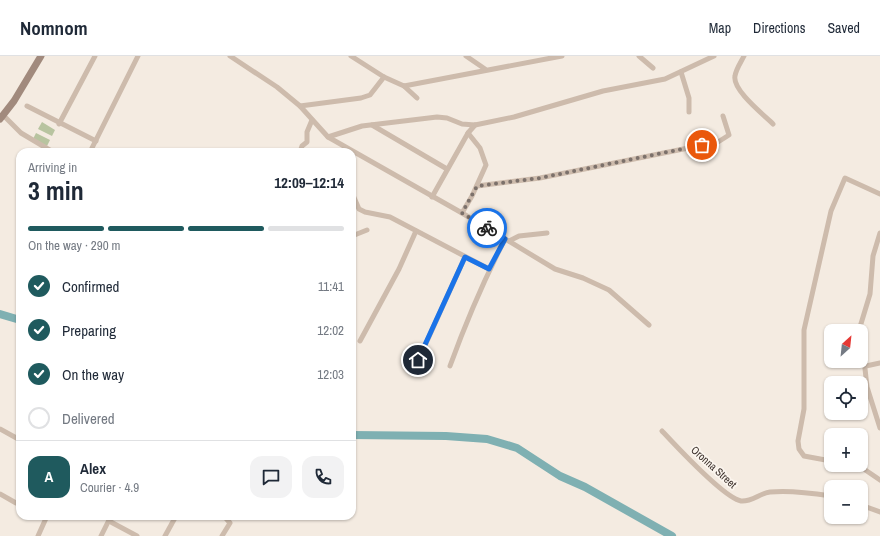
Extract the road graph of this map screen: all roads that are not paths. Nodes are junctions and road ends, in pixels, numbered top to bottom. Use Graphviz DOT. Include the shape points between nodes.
graph roads {
  1 [pos="41,56"];
  2 [pos="95,56"];
  3 [pos="138,56"];
  4 [pos="230,56"];
  5 [pos="351,56"];
  6 [pos="466,56"];
  7 [pos="562,56"];
  8 [pos="639,56"];
  9 [pos="714,56"];
  10 [pos="744,56"];
  11 [pos="653,68"];
  12 [pos="485,69"];
  13 [pos="681,72"];
  14 [pos="384,77"];
  15 [pos="404,86"];
  16 [pos="417,98"];
  17 [pos="27,106"];
  18 [pos="300,106"];
  19 [pos="689,112"];
  20 [pos="723,116"];
  21 [pos="2,117"];
  22 [pos="312,120"];
  23 [pos="59,124"];
  24 [pos="773,124"];
  25 [pos="372,125"];
  26 [pos="475,125"];
  27 [pos="468,133"];
  28 [pos="328,137"];
  29 [pos="96,141"];
  30 [pos="46,148"];
  31 [pos="92,148"];
  32 [pos="301,148"];
  33 [pos="347,148"];
  34 [pos="356,153"];
  35 [pos="447,169"];
  36 [pos="477,186"];
  37 [pos="880,194"];
  38 [pos="432,197"];
  39 [pos="356,202"];
  40 [pos="462,213"];
  41 [pos="367,230"];
  42 [pos="416,231"];
  43 [pos="546,233"];
  44 [pos="880,233"];
  45 [pos="356,234"];
  46 [pos="507,240"];
  47 [pos="465,257"];
  48 [pos="489,269"];
  49 [pos="863,324"];
  50 [pos="649,325"];
  51 [pos="360,341"];
  52 [pos="418,360"];
  53 [pos="880,363"];
  54 [pos="450,366"];
  55 [pos="868,366"];
  56 [pos="866,368"];
  57 [pos="880,428"];
  58 [pos="0,429"];
  59 [pos="662,431"];
  60 [pos="16,438"];
  61 [pos="824,460"];
  62 [pos="868,472"];
  63 [pos="880,480"];
  64 [pos="0,494"];
  65 [pos="824,496"];
  66 [pos="16,503"];
  67 [pos="868,507"];
  68 [pos="880,512"];
  69 [pos="45,520"];
  70 [pos="174,520"];
  71 [pos="227,520"];
  72 [pos="109,521"];
  73 [pos="38,536"];
  74 [pos="101,536"];
  75 [pos="137,536"];
  76 [pos="165,536"];
  77 [pos="222,536"];
  1 -- 21 [label="main road"];
  2 -- 23 [label="street"];
  3 -- 29 [label="street"];
  4 -- 18 [label="street" via="277,87"];
  5 -- 14 [label="street"];
  6 -- 12 [label="street"];
  7 -- 12 [label="street"];
  8 -- 11 [label="street"];
  9 -- 13 [label="street"];
  10 -- 24 [label="street" via="735,76 736,82 751,104"];
  12 -- 15 [label="street"];
  13 -- 19 [label="street" via="689,98"];
  13 -- 26 [label="street" via="665,79 603,91 514,117"];
  14 -- 15 [label="street"];
  14 -- 18 [label="street" via="370,95 362,98"];
  15 -- 16 [label="street"];
  17 -- 23 [label="street"];
  18 -- 22 [label="street"];
  20 -- 36 [label="street" via="729,135 718,142 540,178"];
  21 -- 30 [label="street" via="21,133"];
  22 -- 28 [label="street"];
  22 -- 32 [label="street" via="307,132 307,142"];
  23 -- 29 [label="street"];
  25 -- 26 [label="street" via="441,117 462,124"];
  25 -- 28 [label="street"];
  25 -- 35 [label="street"];
  26 -- 27 [label="street"];
  27 -- 35 [label="street"];
  27 -- 36 [label="street" via="485,159 486,165"];
  28 -- 33 [label="street"];
  29 -- 31 [label="street"];
  34 -- 38 [label="street"];
  35 -- 38 [label="street"];
  36 -- 40 [label="street"];
  37 -- 61 [label="street" via="845,178 831,211 807,312 804,330 804,409 798,441 799,450 804,456"];
  38 -- 40 [label="street"];
  39 -- 42 [label="street" via="359,209 365,212 390,216"];
  40 -- 46 [label="street"];
  41 -- 45 [label="street"];
  42 -- 47 [label="street"];
  42 -- 51 [label="street"];
  43 -- 46 [label="street"];
  44 -- 49 [label="street" via="873,256 870,294"];
  46 -- 48 [label="street"];
  46 -- 50 [label="street" via="555,269 609,290"];
  47 -- 48 [label="street"];
  47 -- 52 [label="street"];
  48 -- 54 [label="street"];
  53 -- 55 [label="street"];
  56 -- 57 [label="street" via="867,387"];
  58 -- 60 [label="street"];
  59 -- 65 [label="street, Oronna Street" via="712,481 739,501 769,492"];
  62 -- 63 [label="street"];
  64 -- 66 [label="street"];
  67 -- 68 [label="street"];
  69 -- 73 [label="street"];
  70 -- 76 [label="street"];
  71 -- 77 [label="street" via="230,523"];
  72 -- 74 [label="street"];
  72 -- 75 [label="street"];
}
